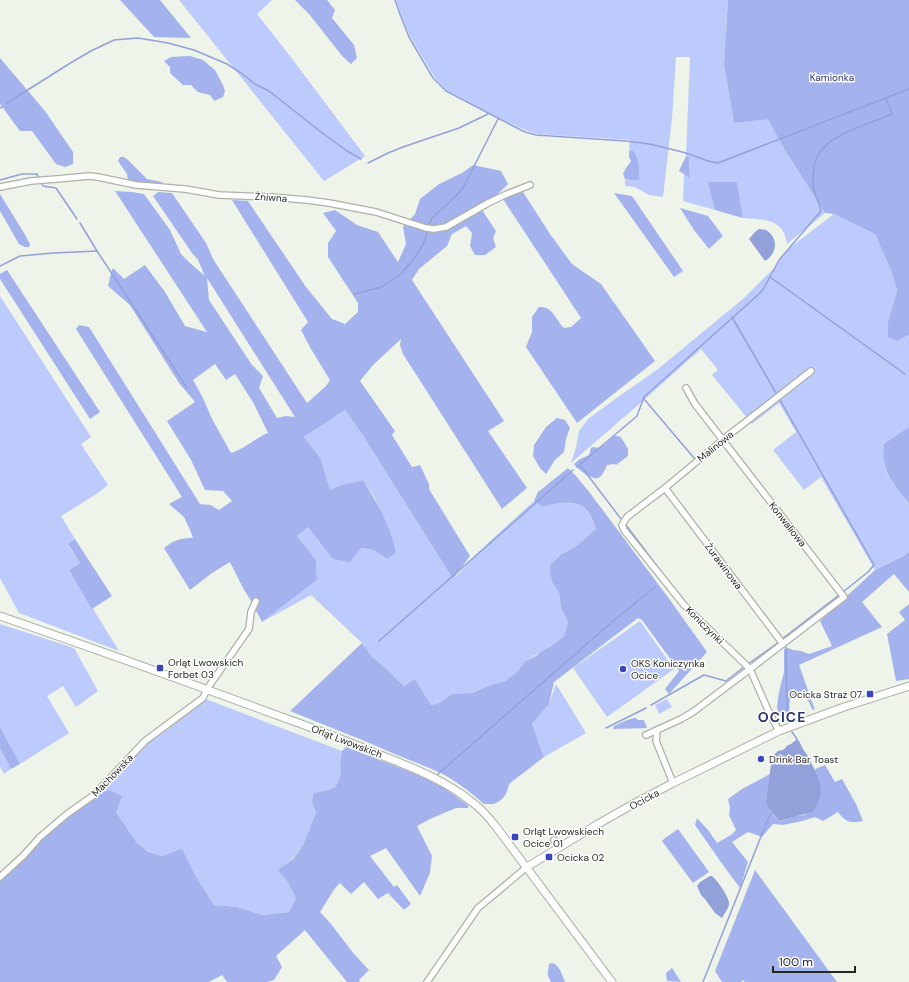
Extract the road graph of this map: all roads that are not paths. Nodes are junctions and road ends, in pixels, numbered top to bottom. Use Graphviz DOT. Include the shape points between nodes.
graph roads {
  1 [pos="530,185"];
  2 [pos="0,187"];
  3 [pos="811,370"];
  4 [pos="686,388"];
  5 [pos="723,440"];
  6 [pos="665,488"];
  7 [pos="622,525"];
  8 [pos="256,601"];
  9 [pos="0,616"];
  10 [pos="783,644"];
  11 [pos="750,669"];
  12 [pos="909,686"];
  13 [pos="207,690"];
  14 [pos="657,731"];
  15 [pos="779,731"];
  16 [pos="646,735"];
  17 [pos="673,783"];
  18 [pos="554,840"];
  19 [pos="558,848"];
  20 [pos="527,867"];
  21 [pos="0,877"];
  22 [pos="426,982"];
  23 [pos="612,982"];
  1 -- 2 [label="street, Żniwna" via="488,203 446,227 434,229 376,212 330,203 219,195 136,185 89,176"];
  3 -- 5 [label="street, Malinowa"];
  4 -- 5 [label="street, Konwaliowa"];
  5 -- 6 [label="street, Malinowa"];
  5 -- 10 [label="street, Konwaliowa" via="844,597"];
  6 -- 7 [label="street, Malinowa" via="627,517"];
  6 -- 10 [label="street, Żurawinowa"];
  7 -- 11 [label="street, Koniczynki" via="684,605"];
  8 -- 13 [label="street, Machowska" via="251,612 250,629"];
  9 -- 13 [label="street, Orląt Lwowskich"];
  10 -- 11 [label="street"];
  11 -- 14 [label="street" via="693,712"];
  11 -- 15 [label="street, Koniczynki"];
  12 -- 15 [label="street, Ocicka"];
  13 -- 20 [label="street, Orląt Lwowskich" via="371,750 449,786 485,814"];
  13 -- 21 [label="street, Machowska" via="203,698 145,741 94,795 67,814"];
  14 -- 16 [label="street"];
  14 -- 17 [label="street" via="656,740"];
  15 -- 17 [label="street, Ocicka"];
  17 -- 19 [label="street, Ocicka"];
  18 -- 19 [label="street"];
  19 -- 20 [label="street, Ocicka"];
  20 -- 22 [label="street, Ocicka" via="478,908"];
  20 -- 23 [label="street, Orląt Lwowskich"];
}
